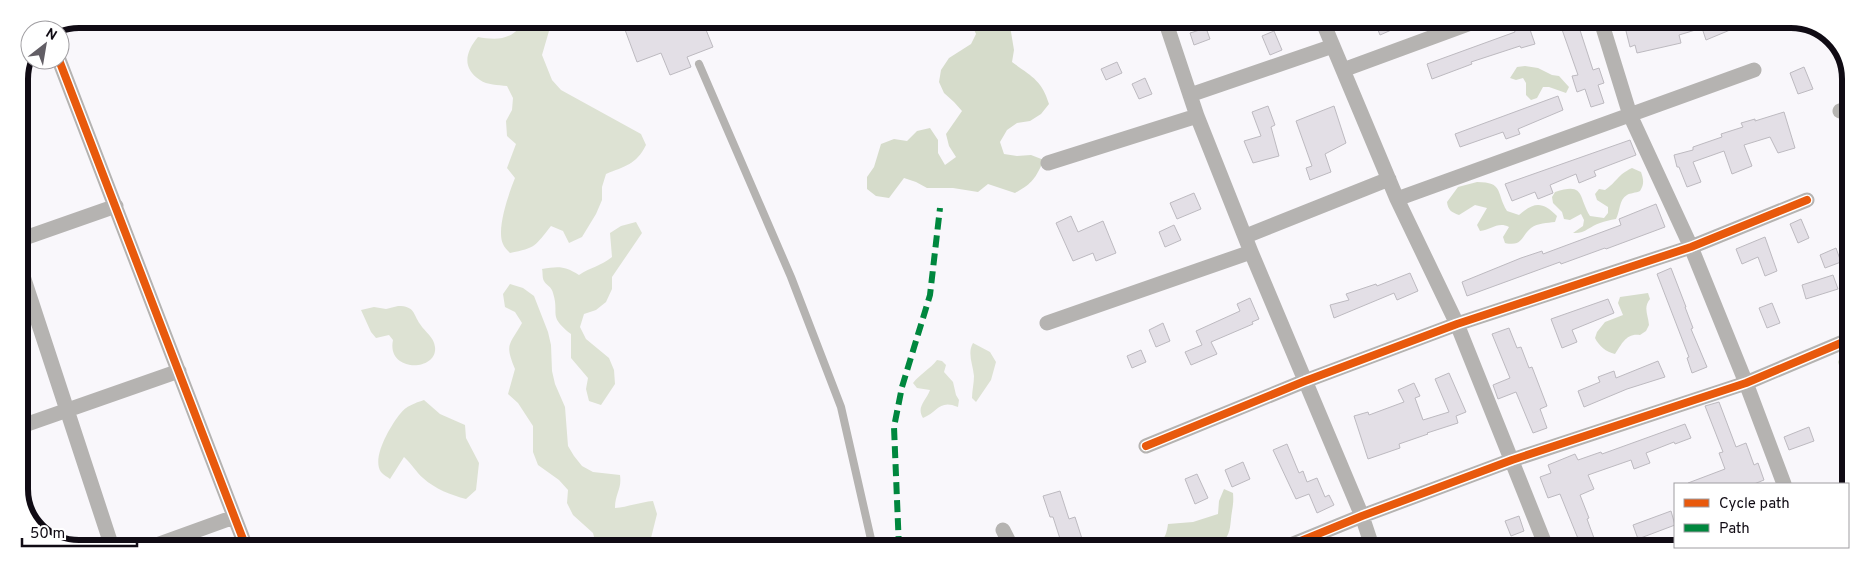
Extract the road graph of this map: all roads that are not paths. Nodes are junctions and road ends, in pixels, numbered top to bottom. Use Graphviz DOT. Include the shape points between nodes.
graph roads {
  1 [pos="1168,28"];
  2 [pos="1325,28"];
  3 [pos="1457,28"];
  4 [pos="1603,28"];
  5 [pos="1333,46"];
  6 [pos="699,64"];
  7 [pos="64,70"];
  8 [pos="1343,70"];
  9 [pos="1754,70"];
  10 [pos="1190,95"];
  11 [pos="1630,115"];
  12 [pos="1197,116"];
  13 [pos="1048,163"];
  14 [pos="1390,179"];
  15 [pos="1397,199"];
  16 [pos="1807,200"];
  17 [pos="116,206"];
  18 [pos="1246,236"];
  19 [pos="28,237"];
  20 [pos="1692,246"];
  21 [pos="1252,252"];
  22 [pos="28,291"];
  23 [pos="1047,323"];
  24 [pos="1457,324"];
  25 [pos="1842,343"];
  26 [pos="179,371"];
  27 [pos="1305,381"];
  28 [pos="1746,383"];
  29 [pos="67,410"];
  30 [pos="28,424"];
  31 [pos="1146,446"];
  32 [pos="1512,460"];
  33 [pos="1784,483"];
  34 [pos="1362,516"];
  35 [pos="234,517"];
  36 [pos="1003,530"];
  37 [pos="110,540"];
  38 [pos="170,540"];
  39 [pos="243,540"];
  40 [pos="871,540"];
  41 [pos="1008,540"];
  42 [pos="1303,540"];
  43 [pos="1370,540"];
  44 [pos="1543,540"];
  1 -- 10 [label="street"];
  2 -- 5 [label="street"];
  3 -- 8 [label="street"];
  4 -- 11 [label="street"];
  5 -- 8 [label="street"];
  5 -- 10 [label="street"];
  6 -- 40 [label="lane" via="791,277 841,407"];
  7 -- 17 [label="street"];
  8 -- 14 [label="street"];
  9 -- 11 [label="street"];
  10 -- 12 [label="street"];
  11 -- 15 [label="street"];
  11 -- 20 [label="street"];
  12 -- 13 [label="street"];
  12 -- 18 [label="street"];
  14 -- 15 [label="street"];
  14 -- 18 [label="street"];
  15 -- 24 [label="street"];
  16 -- 20 [label="street"];
  17 -- 19 [label="street"];
  17 -- 26 [label="street"];
  18 -- 21 [label="street"];
  20 -- 24 [label="street"];
  20 -- 28 [label="street"];
  21 -- 23 [label="street"];
  21 -- 27 [label="street"];
  22 -- 29 [label="street"];
  24 -- 27 [label="street"];
  24 -- 32 [label="street"];
  25 -- 28 [label="street"];
  26 -- 29 [label="street"];
  26 -- 35 [label="street"];
  27 -- 31 [label="street"];
  27 -- 34 [label="street"];
  28 -- 32 [label="street"];
  28 -- 33 [label="street"];
  29 -- 30 [label="street"];
  29 -- 37 [label="street"];
  32 -- 34 [label="street"];
  32 -- 44 [label="street"];
  34 -- 42 [label="street"];
  34 -- 43 [label="street"];
  35 -- 38 [label="street"];
  35 -- 39 [label="street"];
  36 -- 41 [label="street"];
}
